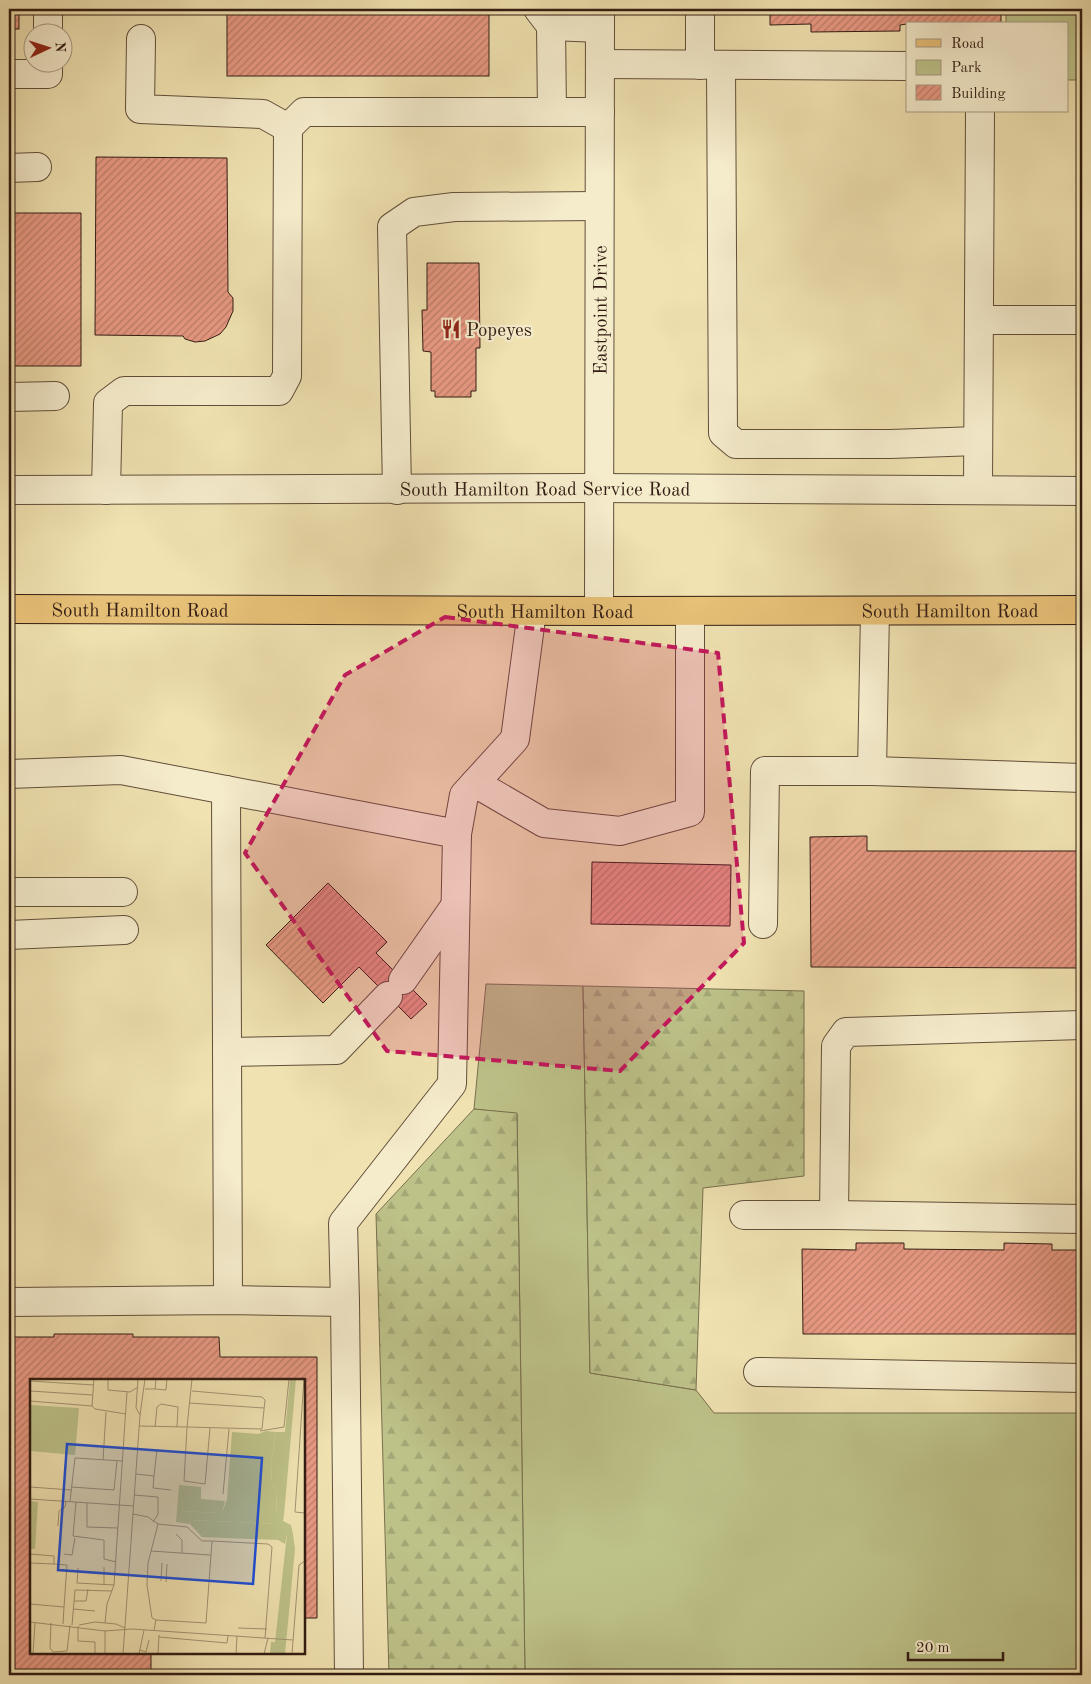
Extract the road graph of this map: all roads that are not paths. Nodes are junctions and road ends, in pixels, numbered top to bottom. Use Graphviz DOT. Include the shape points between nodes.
graph roads {
  1 [pos="48,9"];
  2 [pos="700,9"];
  3 [pos="544,18"];
  4 [pos="600,18"];
  5 [pos="48,22"];
  6 [pos="141,39"];
  7 [pos="600,64"];
  8 [pos="710,65"];
  9 [pos="906,66"];
  10 [pos="48,72"];
  11 [pos="9,74"];
  12 [pos="552,112"];
  13 [pos="600,112"];
  14 [pos="980,112"];
  15 [pos="288,128"];
  16 [pos="37,167"];
  17 [pos="9,168"];
  18 [pos="599,206"];
  19 [pos="979,320"];
  20 [pos="1082,320"];
  21 [pos="55,396"];
  22 [pos="9,397"];
  23 [pos="978,441"];
  24 [pos="597,488"];
  25 [pos="9,490"];
  26 [pos="106,490"];
  27 [pos="397,490"];
  28 [pos="978,490"];
  29 [pos="1082,490"];
  30 [pos="9,609"];
  31 [pos="1082,610"];
  32 [pos="532,611"];
  33 [pos="599,611"];
  34 [pos="690,611"];
  35 [pos="875,611"];
  36 [pos="872,771"];
  37 [pos="9,774"];
  38 [pos="1082,778"];
  39 [pos="475,783"];
  40 [pos="226,790"];
  41 [pos="456,834"];
  42 [pos="9,892"];
  43 [pos="123,892"];
  44 [pos="455,906"];
  45 [pos="763,924"];
  46 [pos="124,930"];
  47 [pos="9,935"];
  48 [pos="1082,1025"];
  49 [pos="227,1052"];
  50 [pos="834,1214"];
  51 [pos="744,1215"];
  52 [pos="1082,1219"];
  53 [pos="228,1300"];
  54 [pos="9,1302"];
  55 [pos="345,1302"];
  56 [pos="758,1372"];
  57 [pos="1082,1378"];
  58 [pos="349,1675"];
  1 -- 5 [label="street"];
  2 -- 8 [label="street"];
  3 -- 4 [label="street"];
  3 -- 12 [label="street"];
  4 -- 7 [label="street, Eastpoint Drive"];
  6 -- 15 [label="street" via="140,109 263,114"];
  7 -- 8 [label="street"];
  7 -- 13 [label="street, Eastpoint Drive"];
  8 -- 9 [label="street"];
  8 -- 23 [label="street" via="723,433 736,444"];
  10 -- 11 [label="street"];
  12 -- 13 [label="street"];
  12 -- 15 [label="street" via="304,112"];
  13 -- 18 [label="street, Eastpoint Drive"];
  14 -- 19 [label="street"];
  15 -- 26 [label="street" via="288,376 278,391 124,391 108,403"];
  16 -- 17 [label="street"];
  18 -- 24 [label="street, Eastpoint Drive"];
  18 -- 27 [label="street" via="454,207 414,212 392,227"];
  19 -- 20 [label="street"];
  19 -- 23 [label="street"];
  21 -- 22 [label="street"];
  23 -- 28 [label="street"];
  24 -- 27 [label="street, South Hamilton Road Service Road"];
  24 -- 28 [label="street, South Hamilton Road Service Road"];
  24 -- 33 [label="street, Eastpoint Drive"];
  25 -- 26 [label="street, South Hamilton Road Service Road"];
  26 -- 27 [label="street, South Hamilton Road Service Road"];
  28 -- 29 [label="street, South Hamilton Road Service Road"];
  30 -- 32 [label="main road, South Hamilton Road"];
  31 -- 35 [label="main road, South Hamilton Road"];
  32 -- 33 [label="main road, South Hamilton Road"];
  32 -- 39 [label="street" via="515,739"];
  33 -- 34 [label="main road, South Hamilton Road"];
  34 -- 35 [label="main road, South Hamilton Road"];
  34 -- 39 [label="street" via="690,812 620,831 544,823"];
  35 -- 36 [label="street"];
  36 -- 38 [label="street"];
  36 -- 45 [label="street" via="765,771"];
  37 -- 40 [label="street" via="121,770"];
  39 -- 41 [label="street" via="464,795"];
  40 -- 41 [label="street"];
  40 -- 49 [label="street"];
  41 -- 44 [label="street"];
  42 -- 43 [label="street"];
  44 -- 49 [label="street" via="395,988 336,1050"];
  44 -- 55 [label="street" via="452,1084 343,1223"];
  46 -- 47 [label="street"];
  48 -- 50 [label="street" via="846,1032 836,1046"];
  49 -- 53 [label="street"];
  50 -- 51 [label="street"];
  50 -- 52 [label="street"];
  53 -- 54 [label="street"];
  53 -- 55 [label="street"];
  55 -- 58 [label="street"];
  56 -- 57 [label="street"];
}
